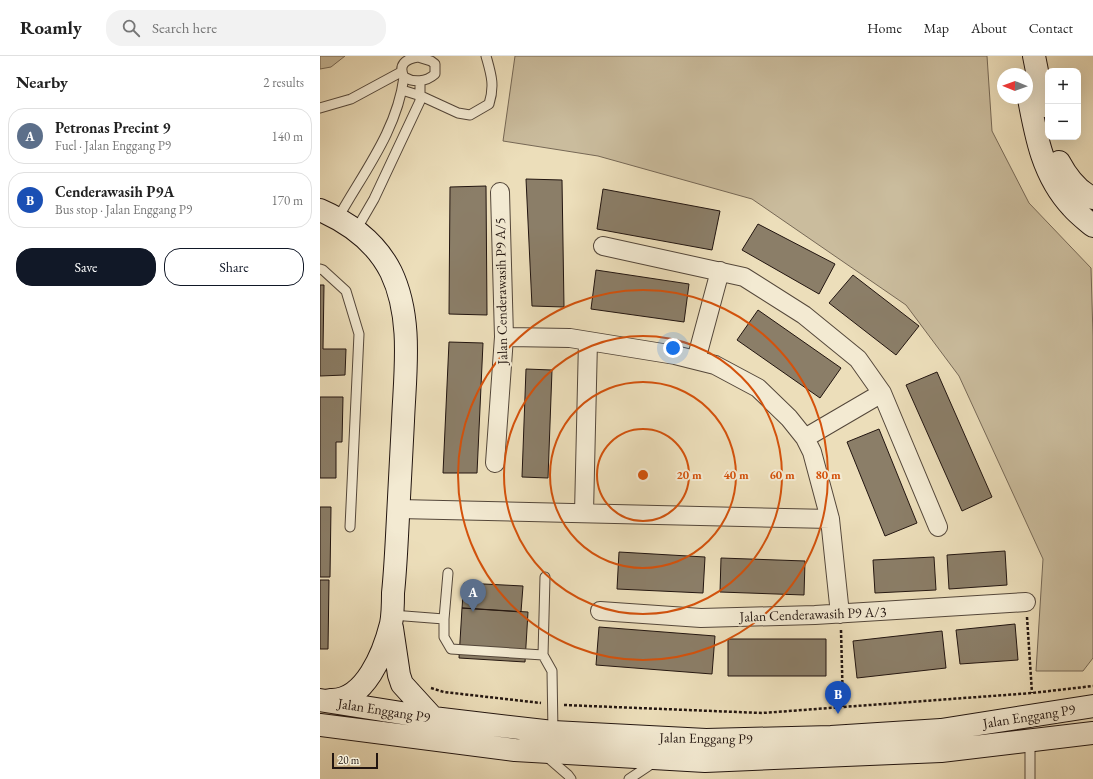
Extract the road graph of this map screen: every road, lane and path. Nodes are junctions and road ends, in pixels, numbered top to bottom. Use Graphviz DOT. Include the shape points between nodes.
graph roads {
  1 [pos="486,56"];
  2 [pos="1021,56"];
  3 [pos="1034,56"];
  4 [pos="1023,68"];
  5 [pos="403,74"];
  6 [pos="420,81"];
  7 [pos="402,90"];
  8 [pos="421,96"];
  9 [pos="1031,104"];
  10 [pos="320,108"];
  11 [pos="1045,113"];
  12 [pos="1051,140"];
  13 [pos="500,192"];
  14 [pos="1093,198"];
  15 [pos="329,214"];
  16 [pos="1093,226"];
  17 [pos="356,230"];
  18 [pos="604,246"];
  19 [pos="320,269"];
  20 [pos="720,271"];
  21 [pos="504,337"];
  22 [pos="588,341"];
  23 [pos="696,360"];
  24 [pos="882,393"];
  25 [pos="805,438"];
  26 [pos="495,463"];
  27 [pos="399,509"];
  28 [pos="584,514"];
  29 [pos="830,519"];
  30 [pos="350,527"];
  31 [pos="938,527"];
  32 [pos="448,573"];
  33 [pos="545,577"];
  34 [pos="1026,602"];
  35 [pos="600,611"];
  36 [pos="840,614"];
  37 [pos="392,619"];
  38 [pos="444,619"];
  39 [pos="543,655"];
  40 [pos="402,684"];
  41 [pos="1093,686"];
  42 [pos="1032,693"];
  43 [pos="320,700"];
  44 [pos="553,705"];
  45 [pos="1093,706"];
  46 [pos="843,707"];
  47 [pos="433,718"];
  48 [pos="320,725"];
  49 [pos="553,732"];
  50 [pos="1092,733"];
  51 [pos="1030,741"];
  52 [pos="540,751"];
  53 [pos="660,759"];
  54 [pos="571,779"];
  55 [pos="629,779"];
  56 [pos="1030,779"];
  1 -- 8 [label="lane" via="493,91 489,104 480,110 470,115 458,113"];
  2 -- 4 [label="main road"];
  3 -- 11 [label="main road"];
  5 -- 6 [label="lane" via="414,82"];
  5 -- 6 [label="lane" via="402,65 412,58 431,61 435,64 435,74"];
  5 -- 7 [label="lane"];
  5 -- 10 [label="lane" via="351,99"];
  6 -- 8 [label="lane"];
  7 -- 8 [label="lane"];
  7 -- 15 [label="lane" via="382,146"];
  8 -- 17 [label="lane" via="374,199"];
  9 -- 16 [label="main road" via="1043,160 1053,180 1072,207"];
  12 -- 14 [label="main road" via="1068,179 1085,195"];
  13 -- 21 [label="street, Jalan Cenderawasih P9 A/5"];
  15 -- 17 [label="main road"];
  17 -- 27 [label="main road" via="382,256 391,272 403,312 406,357"];
  18 -- 20 [label="street"];
  19 -- 30 [label="lane" via="346,291 359,334"];
  20 -- 23 [label="street"];
  20 -- 24 [label="street" via="744,277 804,316 858,359"];
  21 -- 22 [label="street" via="570,338"];
  21 -- 26 [label="street, Jalan Cenderawasih P9 A/5"];
  22 -- 23 [label="street"];
  22 -- 28 [label="street"];
  23 -- 25 [label="street" via="716,365 758,388 789,418"];
  24 -- 25 [label="street"];
  24 -- 31 [label="street"];
  25 -- 29 [label="street" via="818,469"];
  27 -- 28 [label="street"];
  27 -- 37 [label="main road"];
  28 -- 29 [label="street"];
  29 -- 36 [label="street"];
  32 -- 38 [label="lane"];
  33 -- 39 [label="lane"];
  34 -- 36 [label="street, Jalan Cenderawasih P9 A/3"];
  34 -- 42 [label="path"];
  35 -- 36 [label="street, Jalan Cenderawasih P9 A/3" via="701,618"];
  36 -- 46 [label="path"];
  37 -- 38 [label="lane"];
  37 -- 40 [label="main road"];
  37 -- 43 [label="main road" via="379,659 369,677 354,693 339,700"];
  38 -- 39 [label="lane" via="444,637 451,649"];
  39 -- 44 [label="lane" via="552,671"];
  40 -- 44 [label="path" via="418,684 444,692"];
  40 -- 47 [label="main road"];
  41 -- 42 [label="path"];
  42 -- 46 [label="path"];
  43 -- 47 [label="main road, Jalan Enggang P9"];
  44 -- 46 [label="path" via="762,713"];
  44 -- 49 [label="lane"];
  45 -- 49 [label="main road, Jalan Enggang P9" via="941,730 831,737 706,740"];
  47 -- 49 [label="main road, Jalan Enggang P9"];
  48 -- 52 [label="main road, Jalan Enggang P9"];
  50 -- 51 [label="main road, Jalan Enggang P9"];
  51 -- 53 [label="main road, Jalan Enggang P9" via="933,752 705,761"];
  51 -- 56 [label="lane"];
  52 -- 53 [label="main road, Jalan Enggang P9"];
  52 -- 54 [label="lane"];
  53 -- 55 [label="lane"];
}
